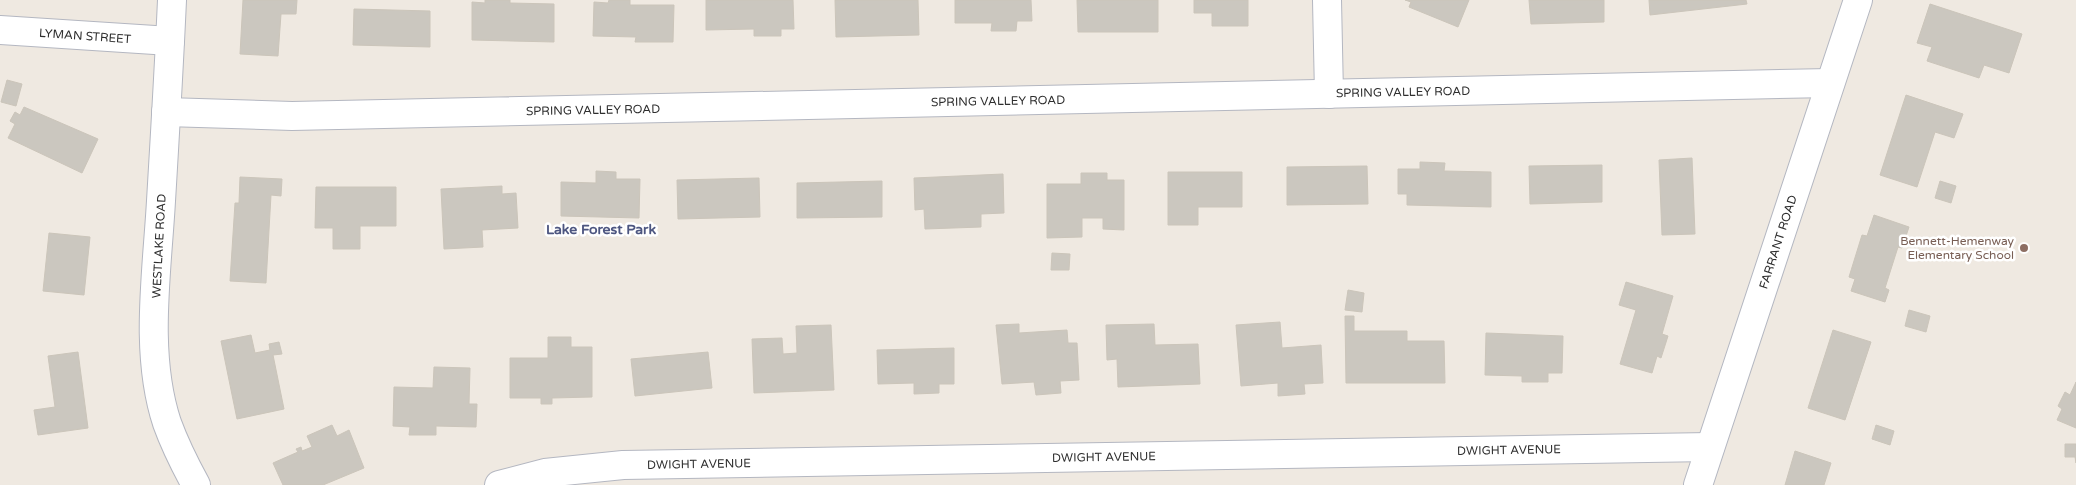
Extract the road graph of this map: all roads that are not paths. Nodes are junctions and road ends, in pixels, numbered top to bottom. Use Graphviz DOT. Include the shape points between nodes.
graph roads {
  1 [pos="172,0"];
  2 [pos="1327,0"];
  3 [pos="1858,0"];
  4 [pos="0,30"];
  5 [pos="170,41"];
  6 [pos="1830,84"];
  7 [pos="1329,94"];
  8 [pos="166,112"];
  9 [pos="1710,447"];
  10 [pos="196,485"];
  11 [pos="499,485"];
  12 [pos="1698,485"];
  1 -- 5 [label="street, WESTLAKE ROAD"];
  2 -- 7 [label="street"];
  3 -- 6 [label="street, FARRANT ROAD"];
  4 -- 5 [label="street, LYMAN STREET"];
  5 -- 8 [label="street, WESTLAKE ROAD"];
  6 -- 7 [label="street, SPRING VALLEY ROAD"];
  6 -- 9 [label="street, FARRANT ROAD"];
  7 -- 8 [label="street, SPRING VALLEY ROAD" via="302,116"];
  8 -- 10 [label="street, WESTLAKE ROAD" via="156,360 167,422"];
  9 -- 11 [label="street, DWIGHT AVENUE" via="622,465 545,473"];
  9 -- 12 [label="street, FARRANT ROAD"];
}
